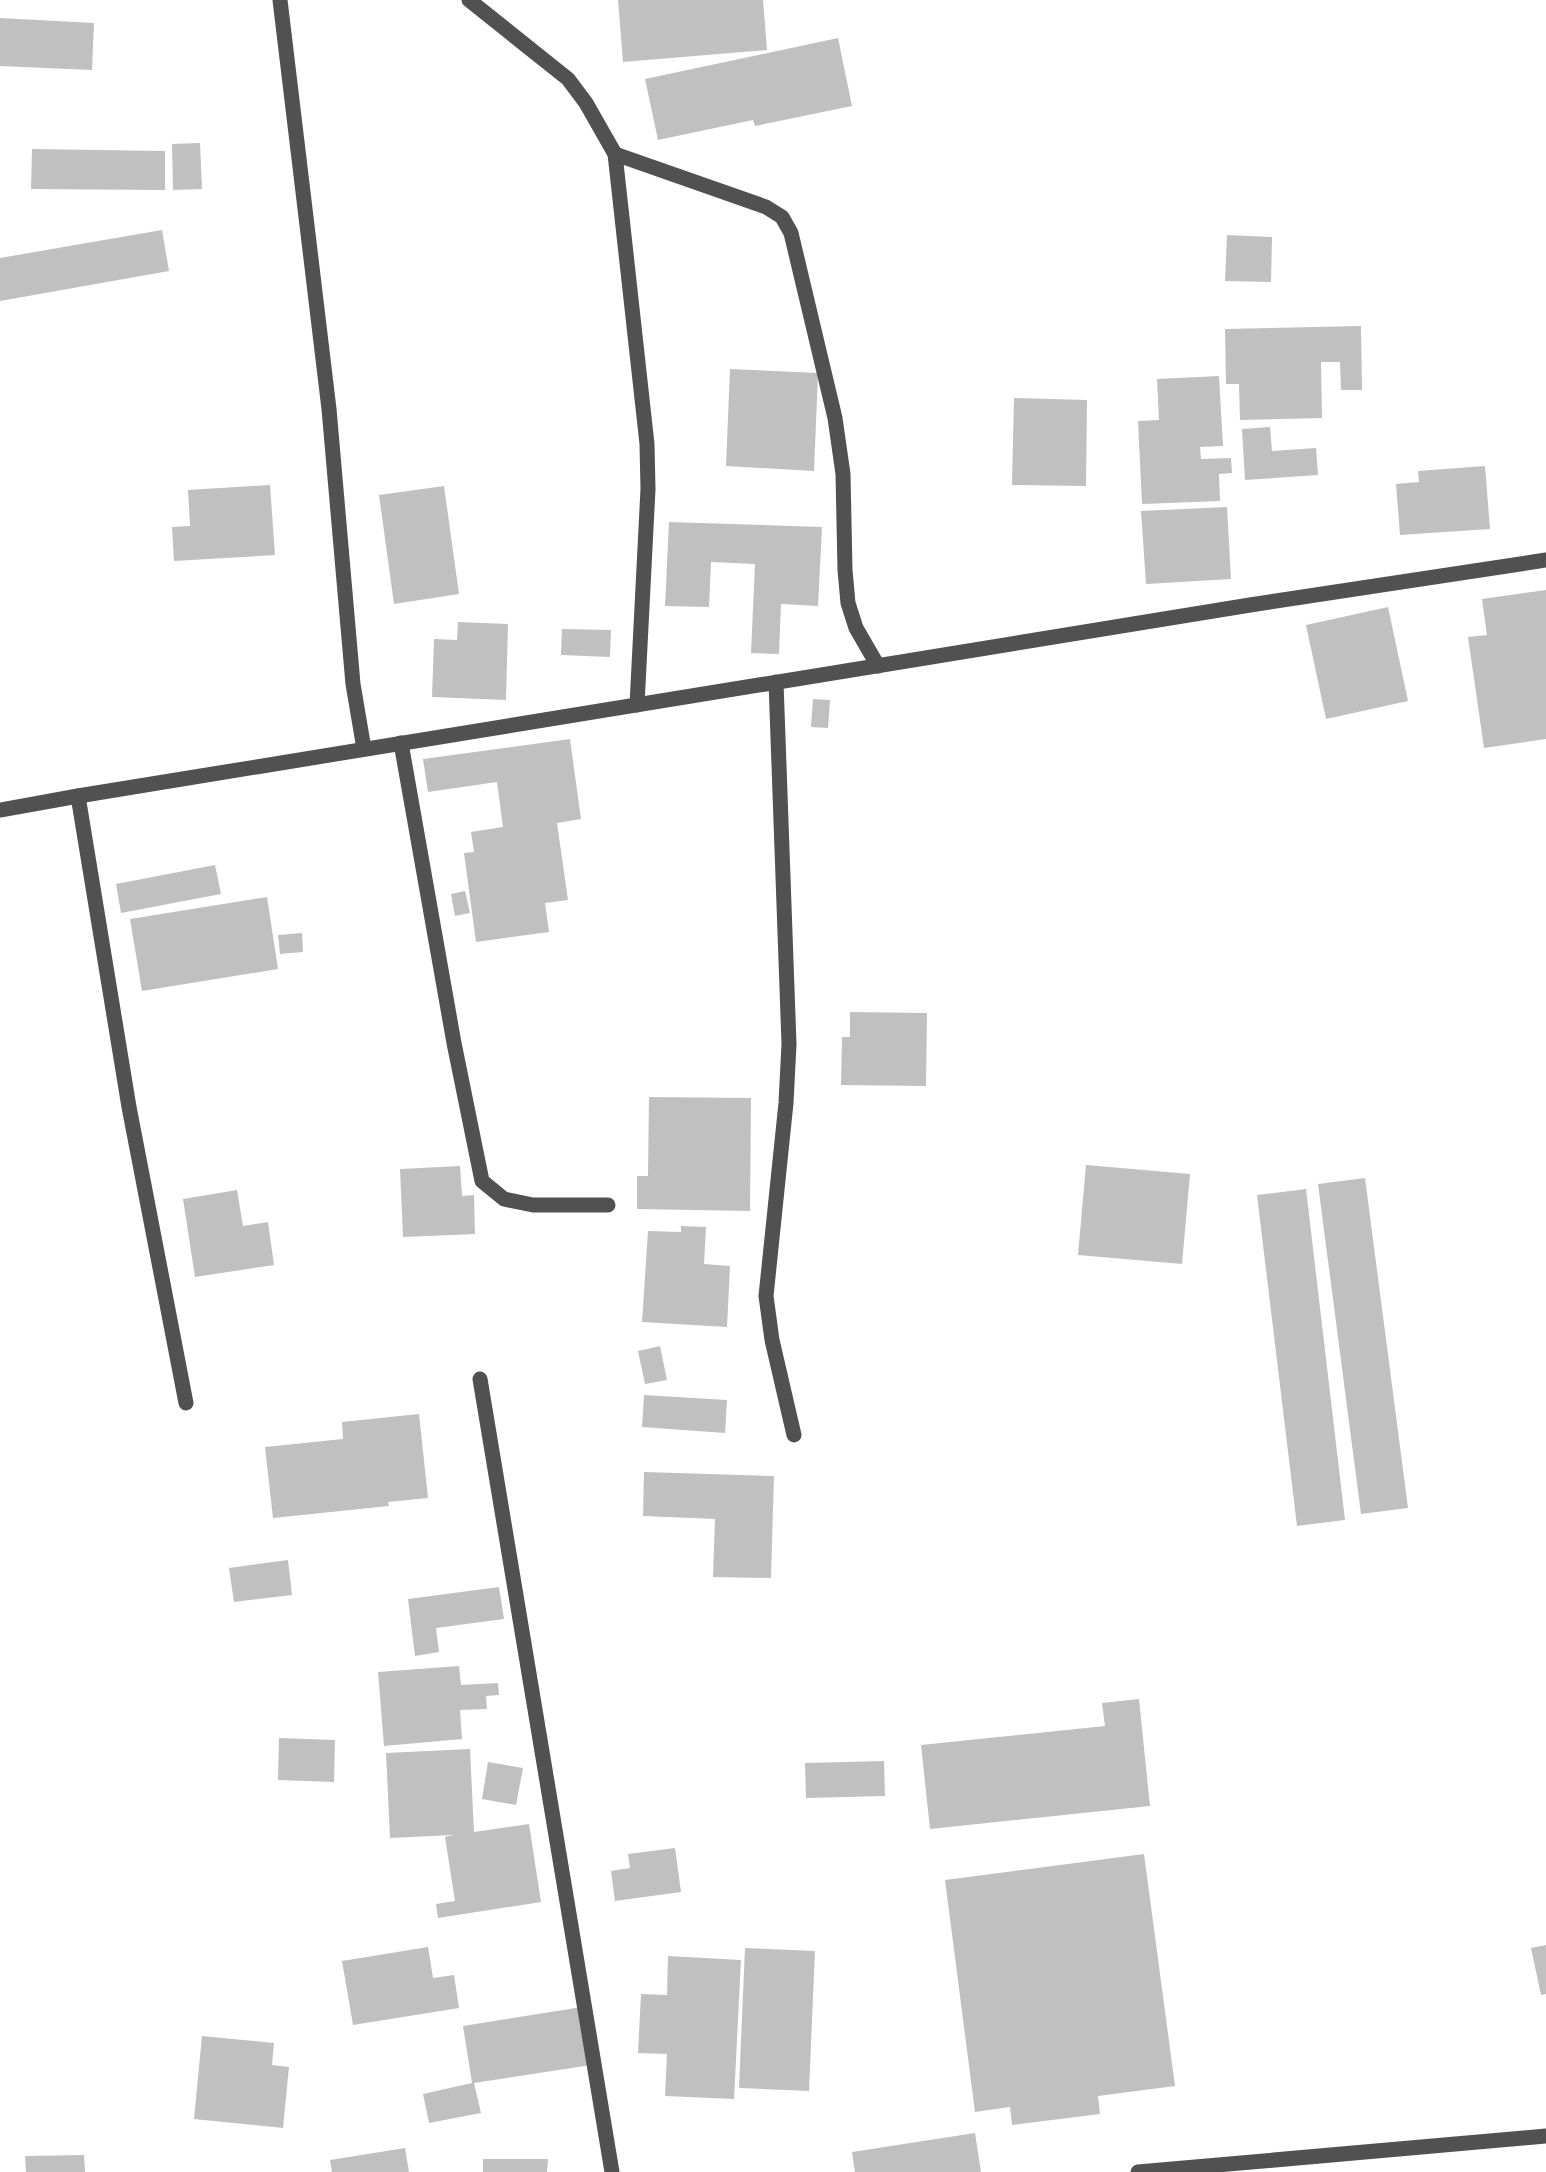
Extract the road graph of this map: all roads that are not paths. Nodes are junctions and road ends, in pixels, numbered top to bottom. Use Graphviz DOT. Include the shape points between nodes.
graph roads {
  1 [pos="280,0"];
  2 [pos="469,0"];
  3 [pos="615,154"];
  4 [pos="1546,560"];
  5 [pos="878,666"];
  6 [pos="776,682"];
  7 [pos="637,705"];
  8 [pos="400,743"];
  9 [pos="364,749"];
  10 [pos="78,796"];
  11 [pos="0,810"];
  12 [pos="608,1205"];
  13 [pos="480,1379"];
  14 [pos="186,1403"];
  15 [pos="794,1435"];
  16 [pos="1546,2136"];
  17 [pos="612,2172"];
  18 [pos="1138,2172"];
  1 -- 9 [label="street" via="329,409 352,684"];
  2 -- 3 [label="street" via="568,79"];
  3 -- 5 [label="street" via="766,207 782,217 791,233 835,418 843,474 848,603 856,628"];
  3 -- 7 [label="street" via="647,444"];
  4 -- 5 [label="street"];
  5 -- 6 [label="street"];
  6 -- 7 [label="street"];
  6 -- 15 [label="street" via="789,1044 766,1296"];
  7 -- 8 [label="street"];
  8 -- 9 [label="street"];
  8 -- 12 [label="street" via="482,1181 504,1199 532,1205"];
  9 -- 10 [label="street"];
  10 -- 11 [label="street"];
  10 -- 14 [label="street" via="129,1107"];
  13 -- 17 [label="street"];
  16 -- 18 [label="street"];
}
